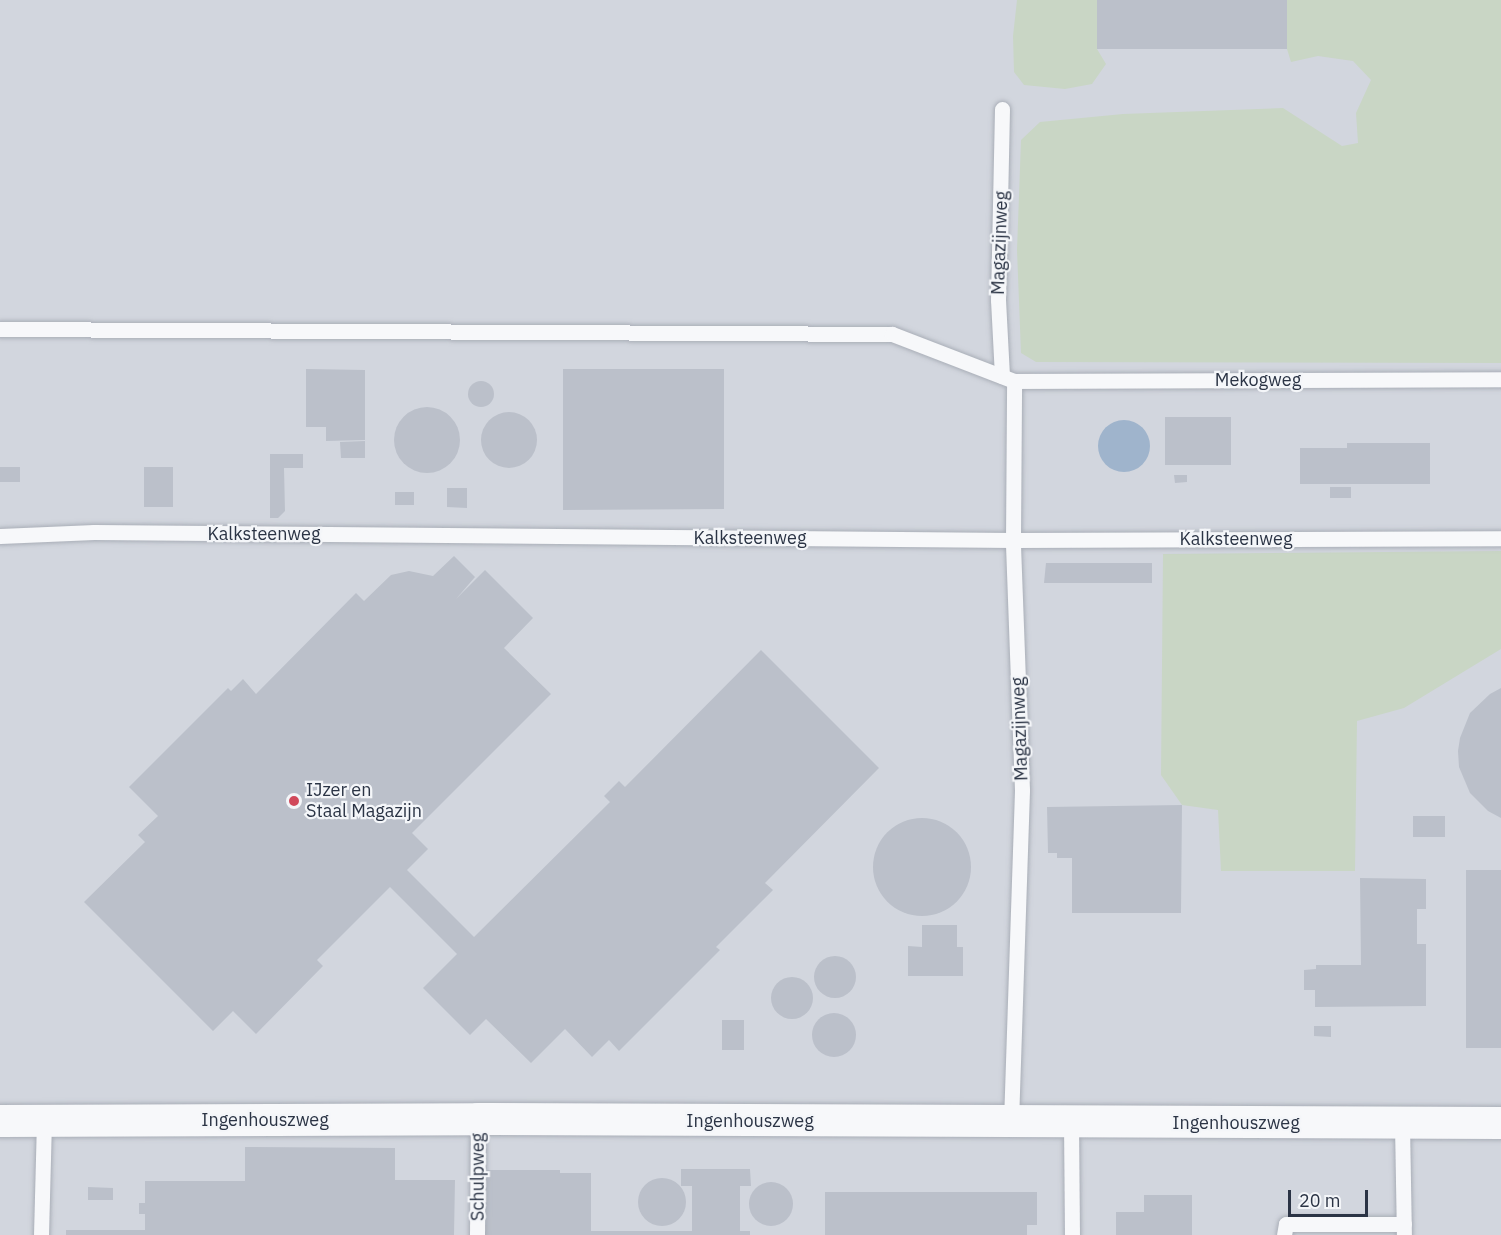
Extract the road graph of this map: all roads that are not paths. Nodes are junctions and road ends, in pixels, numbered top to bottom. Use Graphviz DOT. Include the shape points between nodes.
graph roads {
  1 [pos="1002,109"];
  2 [pos="0,329"];
  3 [pos="1008,378"];
  4 [pos="1501,379"];
  5 [pos="0,536"];
  6 [pos="1501,538"];
  7 [pos="1013,540"];
  8 [pos="478,1119"];
  9 [pos="0,1120"];
  10 [pos="44,1121"];
  11 [pos="1011,1122"];
  12 [pos="1071,1122"];
  13 [pos="1501,1123"];
  14 [pos="1402,1124"];
  15 [pos="1404,1230"];
  16 [pos="41,1235"];
  17 [pos="477,1235"];
  18 [pos="1072,1235"];
  19 [pos="1284,1235"];
  1 -- 3 [label="lane, Magazijnweg" via="998,310"];
  2 -- 3 [label="lane" via="892,334"];
  3 -- 4 [label="lane, Mekogweg"];
  3 -- 7 [label="lane, Magazijnweg"];
  5 -- 7 [label="lane, Kalksteenweg" via="94,532"];
  6 -- 7 [label="lane, Kalksteenweg"];
  7 -- 11 [label="lane, Magazijnweg" via="1022,790"];
  8 -- 10 [label="street, Ingenhouszweg"];
  8 -- 11 [label="street, Ingenhouszweg"];
  8 -- 17 [label="lane, Schulpweg"];
  9 -- 10 [label="street, Ingenhouszweg"];
  10 -- 16 [label="lane"];
  11 -- 12 [label="street, Ingenhouszweg"];
  12 -- 14 [label="street, Ingenhouszweg"];
  12 -- 18 [label="lane"];
  13 -- 14 [label="street, Ingenhouszweg"];
  14 -- 15 [label="lane"];
  15 -- 19 [label="lane" via="1286,1224"];
}
